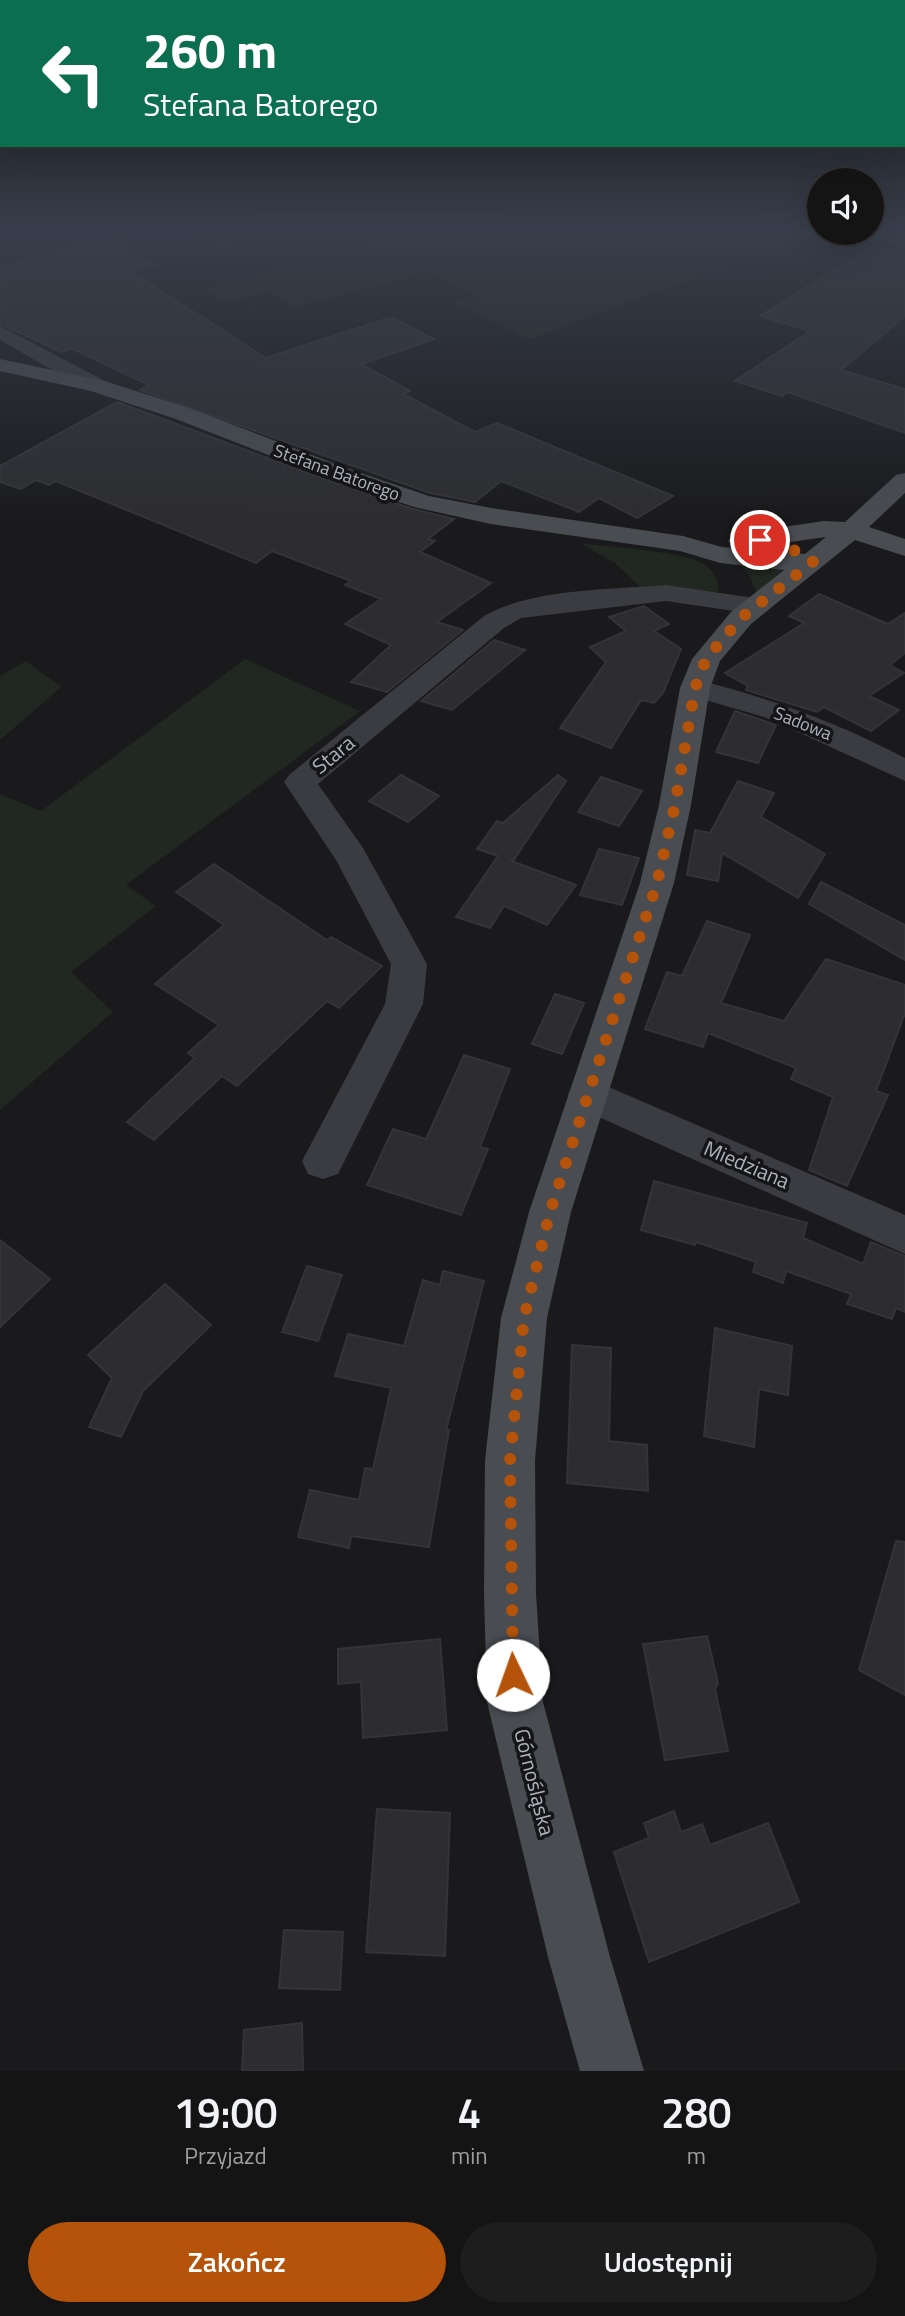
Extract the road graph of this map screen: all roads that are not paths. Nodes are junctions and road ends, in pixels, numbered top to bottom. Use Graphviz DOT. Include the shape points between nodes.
graph roads {
  1 [pos="0,332"];
  2 [pos="0,365"];
  3 [pos="97,386"];
  4 [pos="905,480"];
  5 [pos="852,530"];
  6 [pos="774,538"];
  7 [pos="683,544"];
  8 [pos="905,548"];
  9 [pos="720,555"];
  10 [pos="813,562"];
  11 [pos="754,606"];
  12 [pos="695,688"];
  13 [pos="905,771"];
  14 [pos="588,1094"];
  15 [pos="323,1161"];
  16 [pos="905,1235"];
  17 [pos="612,2071"];
  1 -- 3 [label="street"];
  2 -- 3 [label="street, Stefana Batorego"];
  3 -- 7 [label="street, Stefana Batorego" via="423,502"];
  4 -- 5 [label="street, Górnośląska"];
  5 -- 6 [label="street, Stefana Batorego" via="824,529"];
  5 -- 8 [label="street, Stefana Batorego"];
  5 -- 10 [label="street, Górnośląska"];
  6 -- 7 [label="street, Stefana Batorego"];
  6 -- 10 [label="street"];
  7 -- 9 [label="street, Stefana Batorego"];
  9 -- 10 [label="street, Stefana Batorego"];
  9 -- 11 [label="street" via="737,574 740,592"];
  10 -- 11 [label="street, Górnośląska"];
  11 -- 12 [label="street, Górnośląska" via="706,659"];
  11 -- 15 [label="street, Stara" via="666,593 513,611 300,782 351,856 409,964 404,1003"];
  12 -- 13 [label="street, Sadowa" via="778,711"];
  12 -- 14 [label="street, Górnośląska" via="657,883"];
  14 -- 16 [label="street, Miedziana"];
  14 -- 17 [label="street, Górnośląska" via="550,1212 524,1318 510,1461 510,1594 515,1702"];
}
